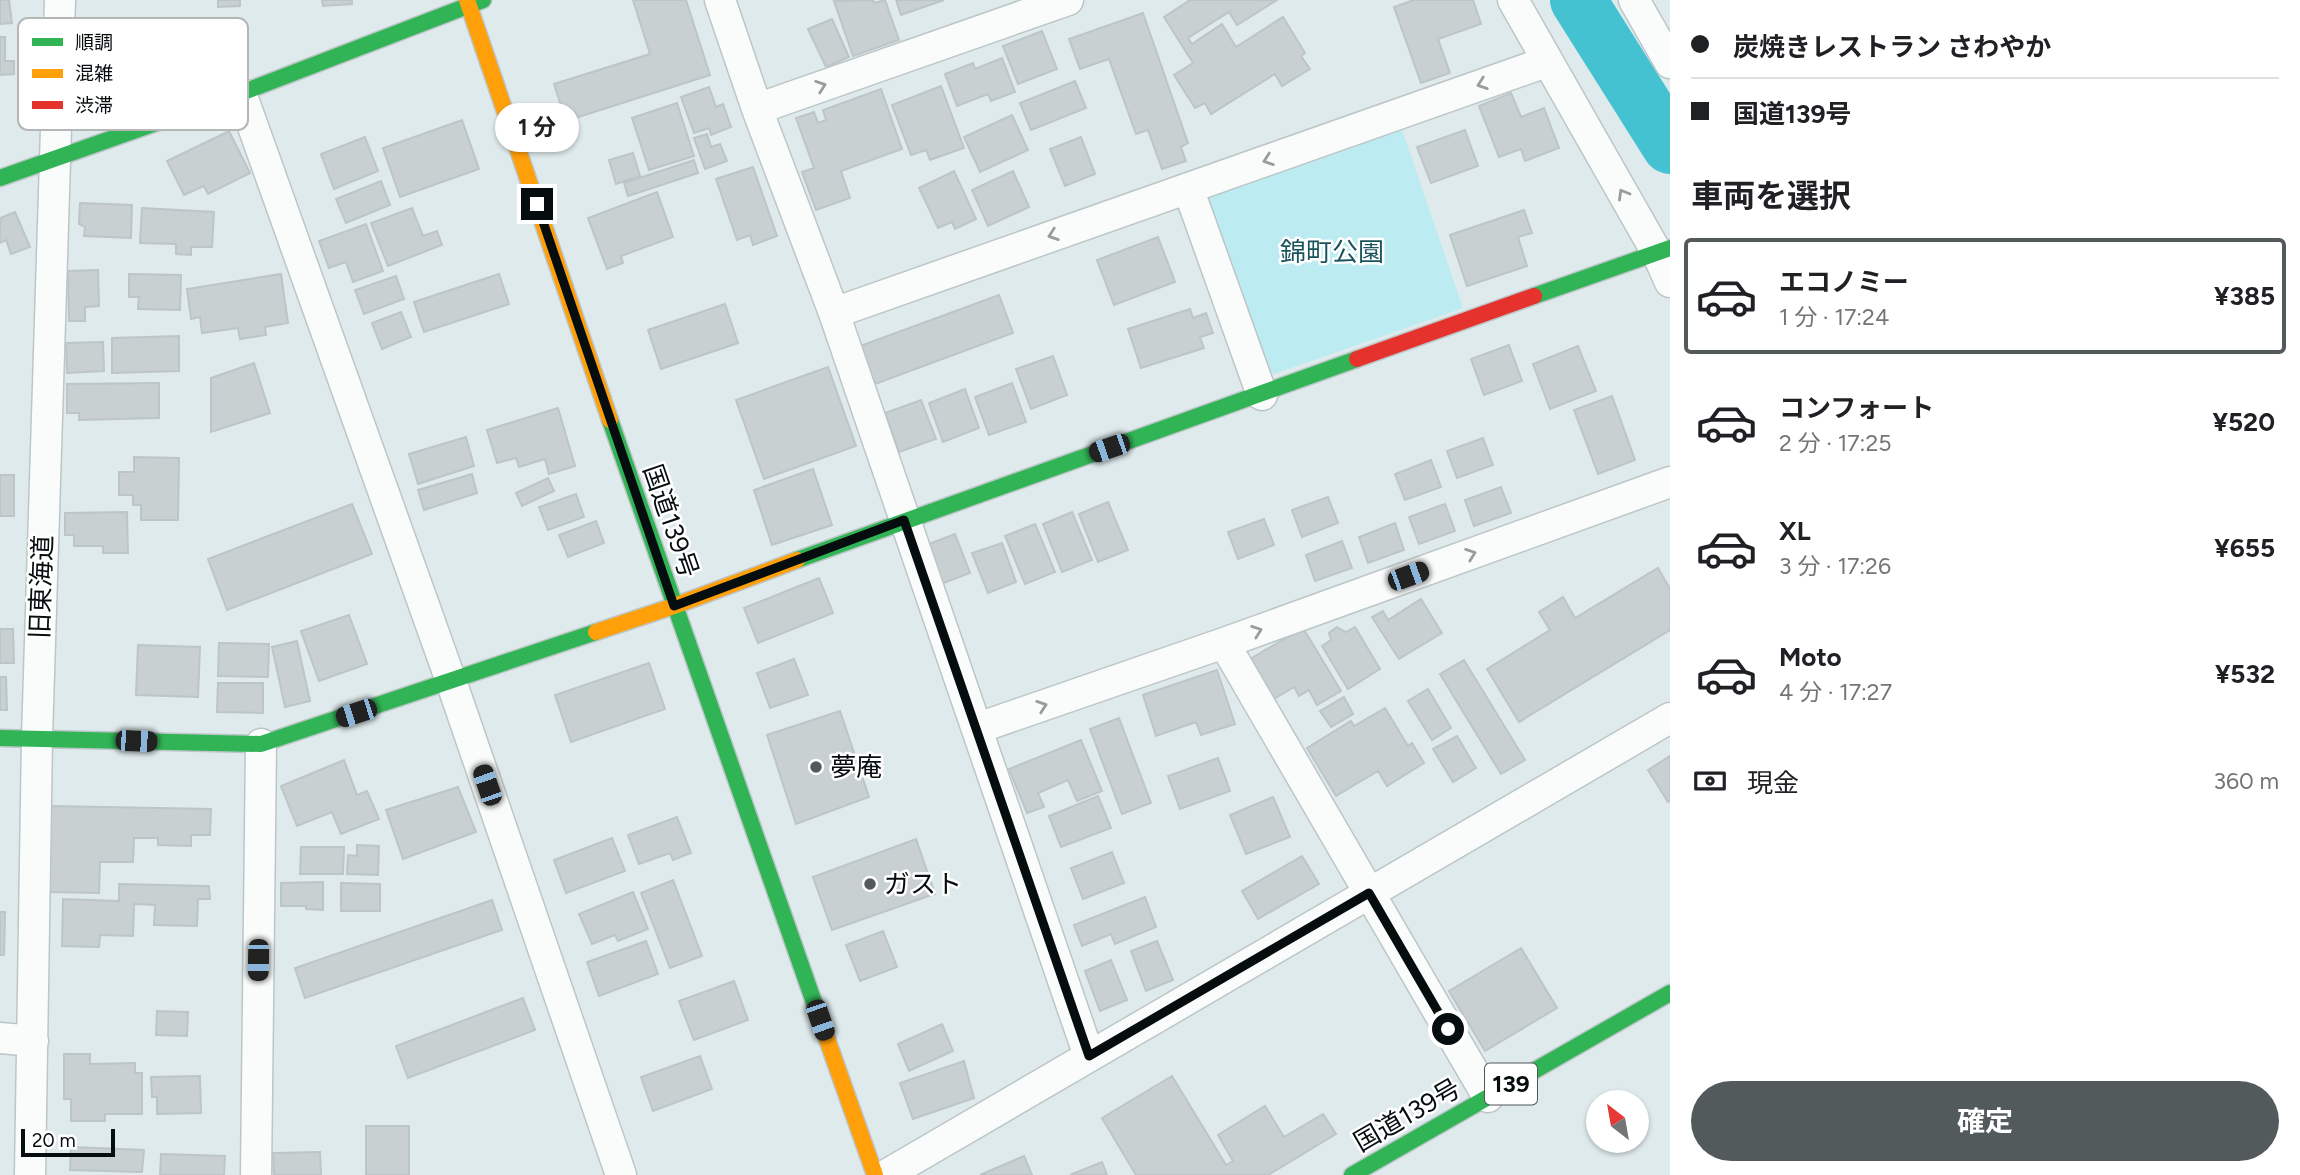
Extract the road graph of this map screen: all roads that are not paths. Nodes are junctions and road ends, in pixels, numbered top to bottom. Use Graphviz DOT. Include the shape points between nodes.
graph roads {
  1 [pos="60,0"];
  2 [pos="720,0"];
  3 [pos="1068,0"];
  4 [pos="1513,0"];
  5 [pos="1634,0"];
  6 [pos="473,2"];
  7 [pos="59,18"];
  8 [pos="1660,26"];
  9 [pos="1546,62"];
  10 [pos="1670,64"];
  11 [pos="248,90"];
  12 [pos="757,109"];
  13 [pos="248,113"];
  14 [pos="56,130"];
  15 [pos="132,130"];
  16 [pos="55,156"];
  17 [pos="0,178"];
  18 [pos="1188,188"];
  19 [pos="1663,251"];
  20 [pos="1670,282"];
  21 [pos="834,313"];
  22 [pos="1262,395"];
  23 [pos="1670,481"];
  24 [pos="904,520"];
  25 [pos="674,606"];
  26 [pos="1224,643"];
  27 [pos="451,681"];
  28 [pos="1670,718"];
  29 [pos="978,728"];
  30 [pos="0,738"];
  31 [pos="37,738"];
  32 [pos="261,744"];
  33 [pos="1369,893"];
  34 [pos="1670,993"];
  35 [pos="0,1038"];
  36 [pos="33,1041"];
  37 [pos="1089,1056"];
  38 [pos="1488,1097"];
  39 [pos="30,1175"];
  40 [pos="256,1175"];
  41 [pos="621,1175"];
  42 [pos="875,1175"];
  43 [pos="886,1175"];
  44 [pos="1352,1175"];
  1 -- 7 [label="street, 旧東海道"];
  2 -- 12 [label="street"];
  12 -- 3 [label="street, one-way"];
  4 -- 9 [label="street"];
  5 -- 8 [label="street"];
  6 -- 11 [label="main road"];
  6 -- 25 [label="main road, 国道139号"];
  8 -- 10 [label="street"];
  9 -- 18 [label="street, one-way"];
  19 -- 9 [label="street, one-way"];
  12 -- 21 [label="street"];
  13 -- 27 [label="street"];
  14 -- 16 [label="street, 旧東海道"];
  15 -- 16 [label="main road"];
  16 -- 17 [label="main road"];
  16 -- 31 [label="street, 旧東海道"];
  18 -- 21 [label="street, one-way"];
  18 -- 22 [label="street"];
  19 -- 20 [label="street"];
  19 -- 22 [label="main road"];
  21 -- 24 [label="street"];
  22 -- 24 [label="main road"];
  26 -- 23 [label="street, one-way"];
  24 -- 25 [label="main road"];
  24 -- 29 [label="street"];
  25 -- 27 [label="main road"];
  25 -- 42 [label="main road, 国道139号"];
  29 -- 26 [label="street, one-way"];
  26 -- 33 [label="street"];
  27 -- 32 [label="main road"];
  27 -- 41 [label="street"];
  28 -- 33 [label="street"];
  29 -- 37 [label="street"];
  30 -- 31 [label="main road"];
  31 -- 32 [label="main road"];
  31 -- 36 [label="street, 旧東海道"];
  32 -- 40 [label="street"];
  33 -- 37 [label="street"];
  33 -- 38 [label="street"];
  34 -- 38 [label="main road, 国道139号 / 139"];
  35 -- 36 [label="street"];
  36 -- 39 [label="street, 旧東海道"];
  37 -- 43 [label="street"];
  38 -- 44 [label="main road, 国道139号 / 139"];
}
